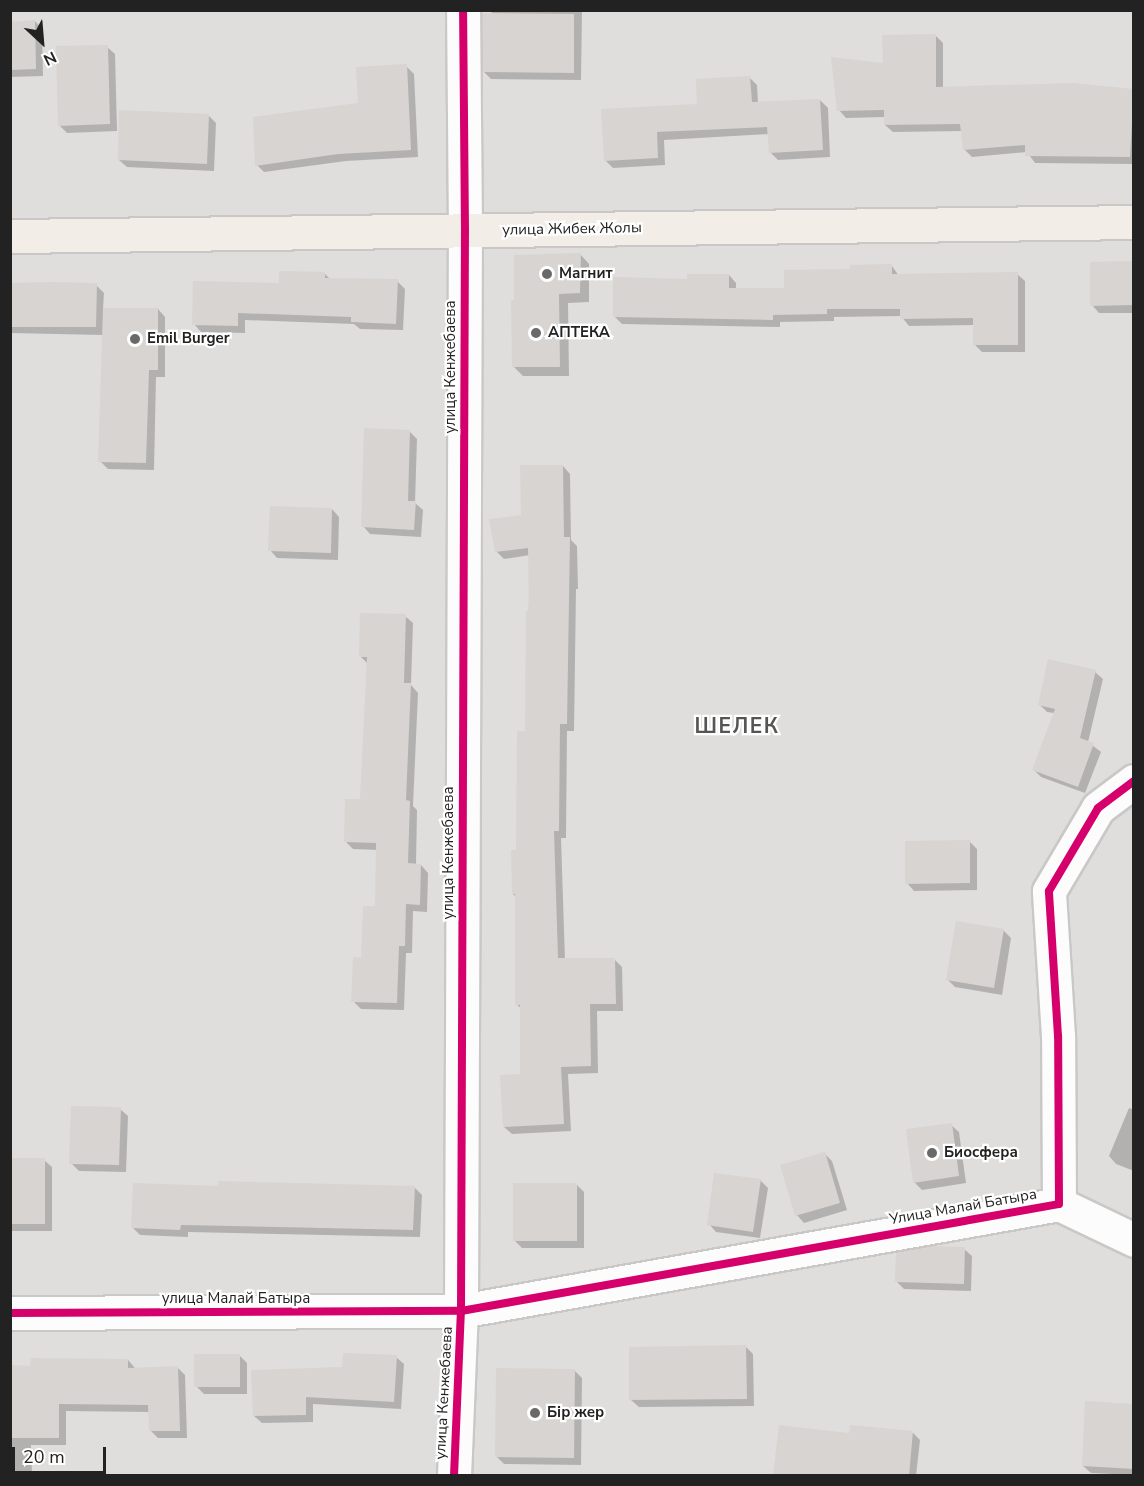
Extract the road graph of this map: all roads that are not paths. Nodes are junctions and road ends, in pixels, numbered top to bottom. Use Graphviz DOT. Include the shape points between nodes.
graph roads {
  1 [pos="463,10"];
  2 [pos="1134,222"];
  3 [pos="465,231"];
  4 [pos="10,236"];
  5 [pos="1134,781"];
  6 [pos="1059,1204"];
  7 [pos="1134,1239"];
  8 [pos="461,1311"];
  9 [pos="10,1313"];
  10 [pos="454,1476"];
  1 -- 3 [label="street, улица Кенжебаева"];
  2 -- 3 [label="main road, улица Жибек Жолы"];
  3 -- 4 [label="main road, улица Жибек Жолы"];
  3 -- 8 [label="street, улица Кенжебаева"];
  5 -- 6 [label="street, Улица Малай Батыра" via="1098,808 1049,891 1058,1036"];
  6 -- 7 [label="street"];
  6 -- 8 [label="street, Улица Малай Батыра"];
  8 -- 9 [label="street, улица Малай Батыра"];
  8 -- 10 [label="street, улица Кенжебаева"];
}
